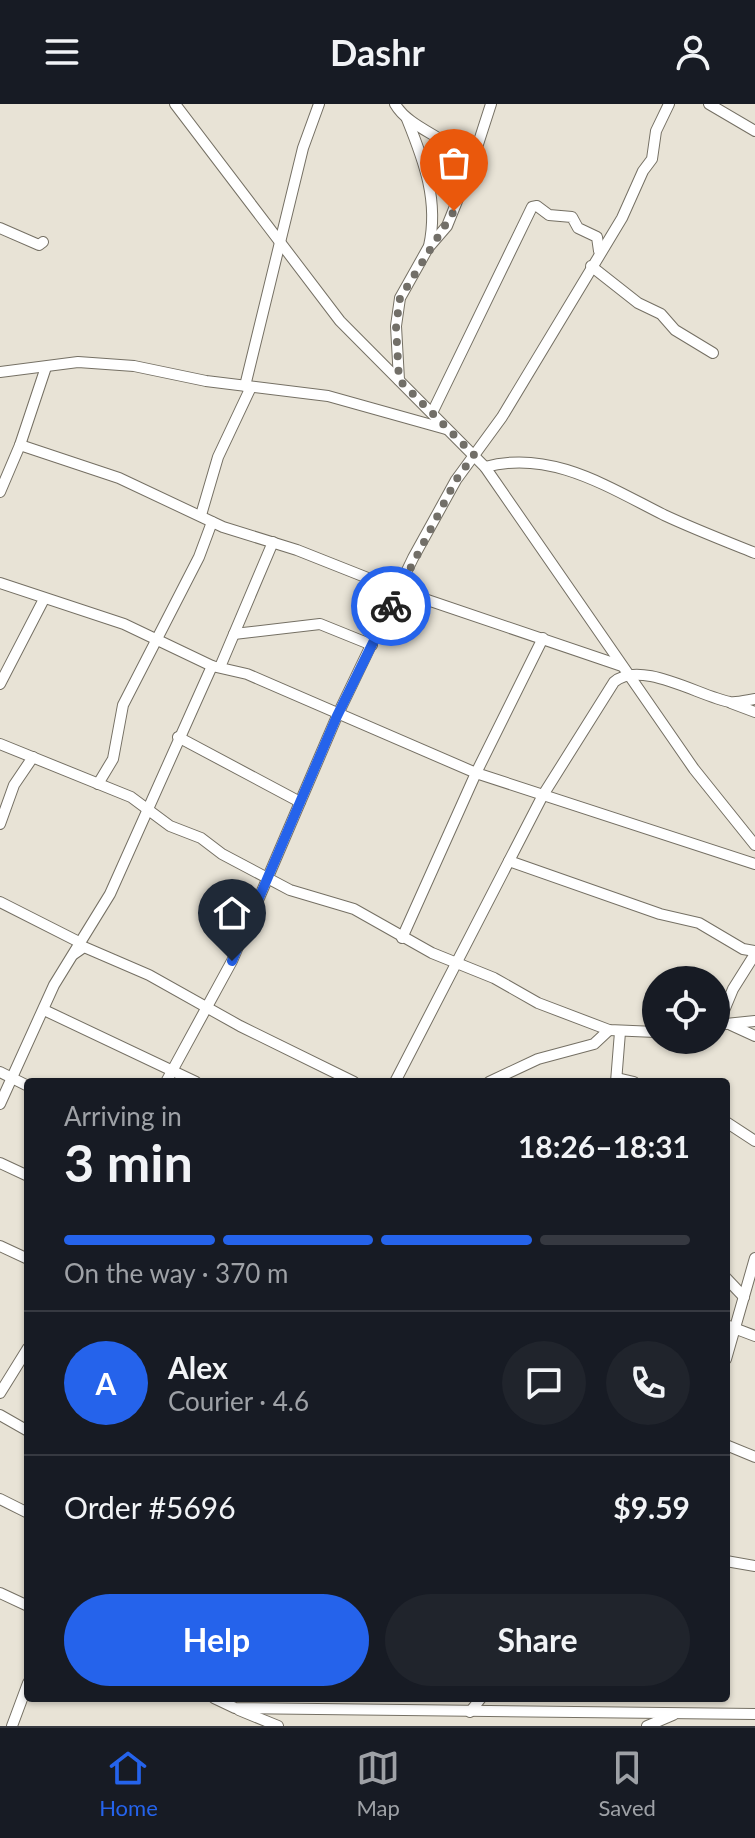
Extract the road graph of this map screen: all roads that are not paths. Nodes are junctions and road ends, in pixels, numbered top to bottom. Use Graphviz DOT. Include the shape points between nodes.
graph roads {
  1 [pos="163,104"];
  2 [pos="319,104"];
  3 [pos="395,104"];
  4 [pos="491,104"];
  5 [pos="669,104"];
  6 [pos="709,104"];
  7 [pos="179,108"];
  8 [pos="406,119"];
  9 [pos="755,131"];
  10 [pos="470,169"];
  11 [pos="0,228"];
  12 [pos="280,241"];
  13 [pos="43,242"];
  14 [pos="428,248"];
  15 [pos="598,253"];
  16 [pos="591,266"];
  17 [pos="713,353"];
  18 [pos="46,367"];
  19 [pos="0,372"];
  20 [pos="399,380"];
  21 [pos="248,386"];
  22 [pos="432,413"];
  23 [pos="450,431"];
  24 [pos="20,445"];
  25 [pos="474,455"];
  26 [pos="485,467"];
  27 [pos="0,492"];
  28 [pos="201,515"];
  29 [pos="212,522"];
  30 [pos="273,542"];
  31 [pos="755,553"];
  32 [pos="0,583"];
  33 [pos="398,590"];
  34 [pos="44,599"];
  35 [pos="234,634"];
  36 [pos="158,638"];
  37 [pos="543,638"];
  38 [pos="372,645"];
  39 [pos="216,666"];
  40 [pos="627,670"];
  41 [pos="0,684"];
  42 [pos="755,699"];
  43 [pos="730,702"];
  44 [pos="755,712"];
  45 [pos="337,716"];
  46 [pos="178,737"];
  47 [pos="0,744"];
  48 [pos="33,757"];
  49 [pos="476,773"];
  50 [pos="98,784"];
  51 [pos="543,795"];
  52 [pos="300,802"];
  53 [pos="148,810"];
  54 [pos="0,824"];
  55 [pos="753,838"];
  56 [pos="509,861"];
  57 [pos="755,864"];
  58 [pos="267,878"];
  59 [pos="0,902"];
  60 [pos="402,938"];
  61 [pos="79,942"];
  62 [pos="755,952"];
  63 [pos="70,958"];
  64 [pos="458,965"];
  65 [pos="730,998"];
  66 [pos="209,1006"];
  67 [pos="44,1010"];
  68 [pos="755,1021"];
  69 [pos="730,1024"];
  70 [pos="730,1028"];
  71 [pos="615,1031"];
  72 [pos="642,1032"];
  73 [pos="755,1036"];
  74 [pos="174,1069"];
  75 [pos="0,1072"];
  76 [pos="12,1078"];
  77 [pos="168,1078"];
  78 [pos="189,1078"];
  79 [pos="346,1078"];
  80 [pos="397,1078"];
  81 [pos="497,1078"];
  82 [pos="617,1078"];
  83 [pos="24,1084"];
  84 [pos="0,1104"];
  85 [pos="730,1125"];
  86 [pos="755,1141"];
  87 [pos="0,1163"];
  88 [pos="24,1174"];
  89 [pos="0,1246"];
  90 [pos="24,1257"];
  91 [pos="755,1258"];
  92 [pos="730,1282"];
  93 [pos="744,1297"];
  94 [pos="730,1327"];
  95 [pos="737,1331"];
  96 [pos="755,1336"];
  97 [pos="730,1349"];
  98 [pos="24,1356"];
  99 [pos="0,1393"];
  100 [pos="0,1415"];
  101 [pos="24,1429"];
  102 [pos="730,1447"];
  103 [pos="755,1457"];
  104 [pos="0,1499"];
  105 [pos="24,1511"];
  106 [pos="730,1562"];
  107 [pos="755,1566"];
  108 [pos="0,1593"];
  109 [pos="24,1604"];
  110 [pos="24,1694"];
  111 [pos="222,1702"];
  112 [pos="478,1702"];
  113 [pos="235,1708"];
  114 [pos="470,1712"];
  115 [pos="675,1714"];
  116 [pos="755,1714"];
  117 [pos="12,1726"];
  118 [pos="278,1726"];
  119 [pos="647,1726"];
  1 -- 7 [label="street"];
  2 -- 12 [label="street"];
  3 -- 8 [label="street"];
  4 -- 10 [label="street"];
  5 -- 15 [label="street" via="656,131 652,159"];
  6 -- 9 [label="street"];
  7 -- 12 [label="street"];
  8 -- 10 [label="street" via="460,155"];
  8 -- 14 [label="street" via="421,154 434,210"];
  10 -- 14 [label="street" via="447,226"];
  11 -- 13 [label="street" via="39,245"];
  12 -- 20 [label="street" via="340,321"];
  12 -- 21 [label="street"];
  14 -- 20 [label="street" via="400,298"];
  15 -- 16 [label="street"];
  15 -- 22 [label="street" via="599,239 578,228 572,217 532,207"];
  16 -- 17 [label="street"];
  16 -- 25 [label="street"];
  18 -- 19 [label="street"];
  18 -- 21 [label="street" via="112,363"];
  18 -- 24 [label="street"];
  20 -- 22 [label="street"];
  21 -- 23 [label="street" via="328,396"];
  21 -- 28 [label="street"];
  22 -- 23 [label="street"];
  23 -- 25 [label="street"];
  24 -- 27 [label="street"];
  24 -- 28 [label="street" via="119,478"];
  25 -- 26 [label="street"];
  25 -- 33 [label="street"];
  26 -- 31 [label="street" via="528,461 599,481"];
  26 -- 40 [label="street"];
  28 -- 29 [label="street"];
  29 -- 30 [label="street"];
  29 -- 36 [label="street"];
  30 -- 33 [label="street"];
  30 -- 35 [label="street"];
  32 -- 34 [label="street"];
  33 -- 37 [label="street"];
  33 -- 38 [label="street"];
  34 -- 36 [label="street"];
  34 -- 41 [label="street"];
  35 -- 38 [label="street" via="320,624"];
  35 -- 39 [label="street"];
  36 -- 39 [label="street"];
  36 -- 50 [label="street" via="123,705 113,759"];
  37 -- 40 [label="street"];
  37 -- 49 [label="street"];
  38 -- 45 [label="street"];
  39 -- 45 [label="street" via="247,674"];
  39 -- 46 [label="street"];
  40 -- 43 [label="street"];
  40 -- 51 [label="street" via="606,692"];
  40 -- 55 [label="street" via="694,769"];
  42 -- 43 [label="street"];
  43 -- 44 [label="street"];
  45 -- 49 [label="street"];
  45 -- 52 [label="street"];
  46 -- 52 [label="street"];
  46 -- 53 [label="street"];
  47 -- 48 [label="street"];
  48 -- 50 [label="street"];
  48 -- 54 [label="street" via="14,785"];
  49 -- 51 [label="street"];
  49 -- 60 [label="street"];
  50 -- 53 [label="street"];
  51 -- 56 [label="street"];
  51 -- 57 [label="street"];
  52 -- 58 [label="street"];
  53 -- 58 [label="street"];
  53 -- 61 [label="street" via="110,894"];
  56 -- 62 [label="street" via="699,923"];
  56 -- 64 [label="street"];
  58 -- 60 [label="street" via="354,909"];
  58 -- 66 [label="street"];
  59 -- 61 [label="street"];
  60 -- 64 [label="street"];
  61 -- 63 [label="street"];
  62 -- 65 [label="street"];
  63 -- 66 [label="street" via="84,947"];
  63 -- 67 [label="street"];
  64 -- 71 [label="street" via="538,1003"];
  64 -- 80 [label="street"];
  66 -- 74 [label="street"];
  66 -- 79 [label="street"];
  67 -- 74 [label="street"];
  67 -- 76 [label="street"];
  68 -- 69 [label="street"];
  70 -- 73 [label="street"];
  71 -- 72 [label="street"];
  71 -- 81 [label="street" via="594,1044 530,1062"];
  71 -- 82 [label="street"];
  74 -- 77 [label="street"];
  74 -- 78 [label="street"];
  75 -- 76 [label="street"];
  76 -- 83 [label="street"];
  76 -- 84 [label="street"];
  85 -- 86 [label="street"];
  87 -- 88 [label="street"];
  89 -- 90 [label="street"];
  91 -- 93 [label="street"];
  92 -- 93 [label="street"];
  93 -- 95 [label="street"];
  94 -- 95 [label="street"];
  95 -- 96 [label="street"];
  95 -- 97 [label="street"];
  98 -- 99 [label="street"];
  100 -- 101 [label="street"];
  102 -- 103 [label="street"];
  104 -- 105 [label="street"];
  106 -- 107 [label="street"];
  108 -- 109 [label="street"];
  110 -- 117 [label="street"];
  111 -- 113 [label="street"];
  112 -- 114 [label="street"];
  113 -- 114 [label="street"];
  113 -- 118 [label="street"];
  114 -- 115 [label="street"];
  115 -- 116 [label="street"];
  115 -- 119 [label="street"];
}
